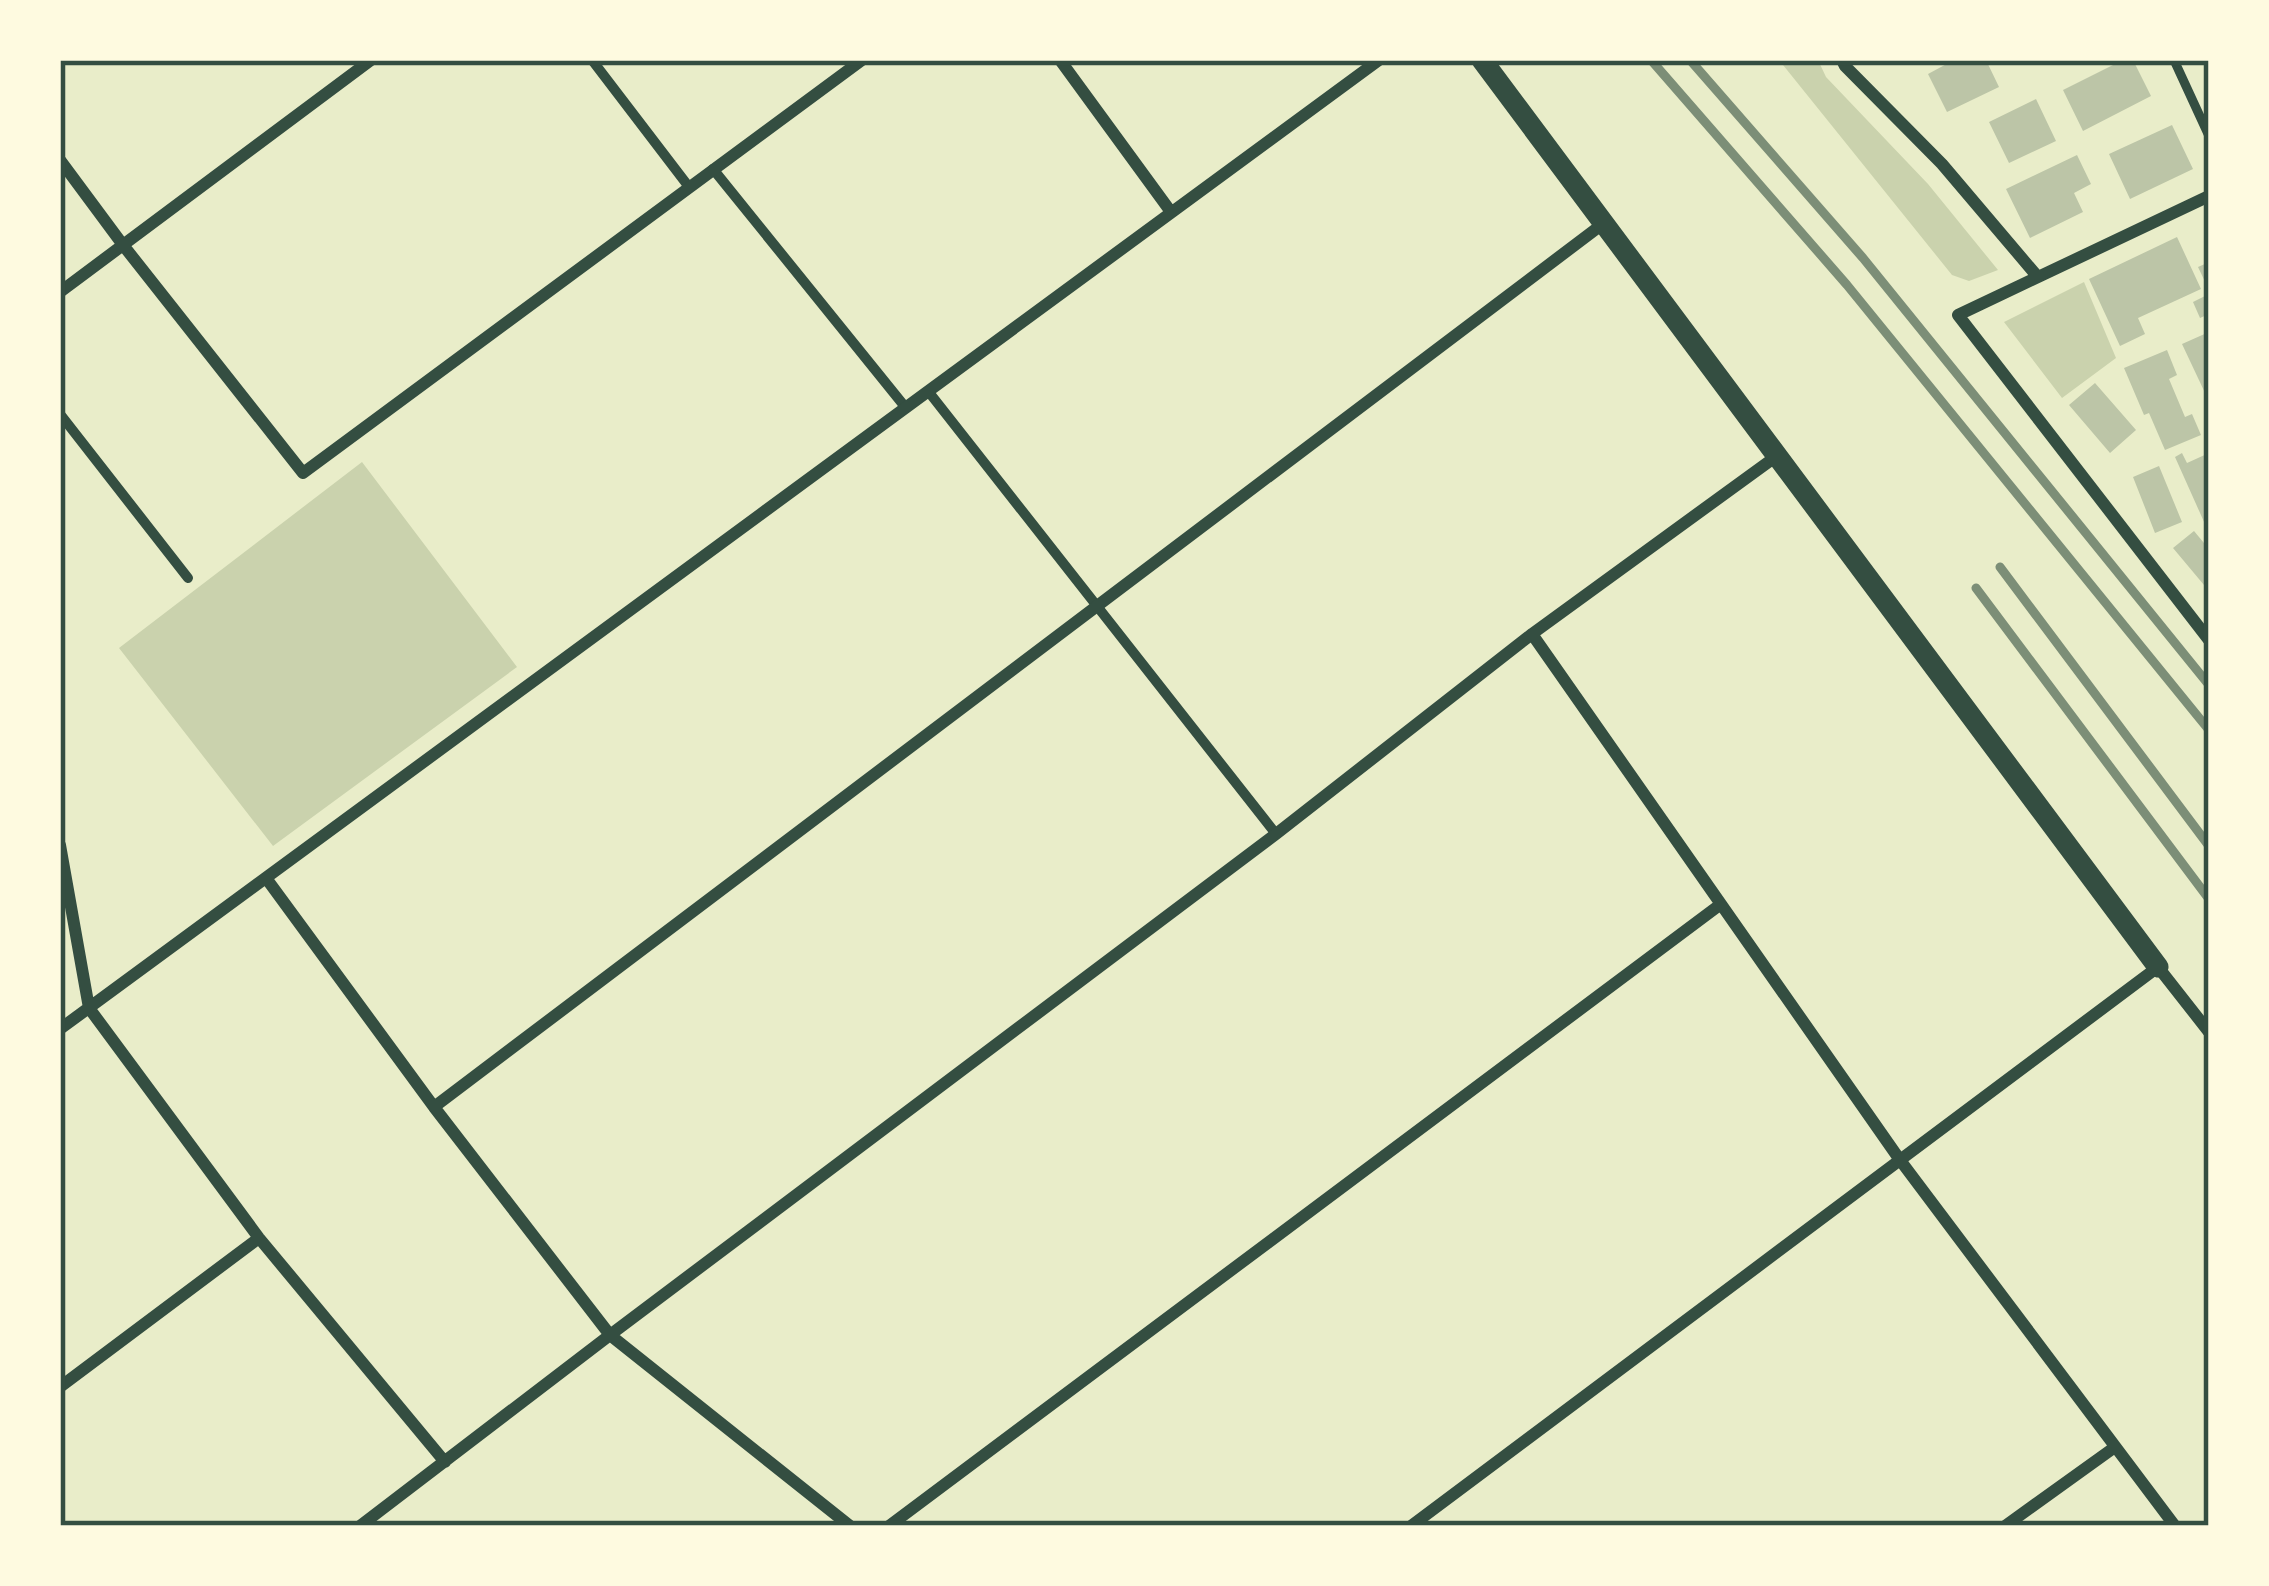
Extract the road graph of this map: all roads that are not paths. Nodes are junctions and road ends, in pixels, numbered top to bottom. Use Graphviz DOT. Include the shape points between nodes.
graph roads {
  1 [pos="371,60"];
  2 [pos="592,60"];
  3 [pos="862,60"];
  4 [pos="1060,60"];
  5 [pos="1379,60"];
  6 [pos="1482,60"];
  7 [pos="1842,60"];
  8 [pos="2174,60"];
  9 [pos="2209,136"];
  10 [pos="60,160"];
  11 [pos="713,169"];
  12 [pos="689,187"];
  13 [pos="2209,196"];
  14 [pos="1171,212"];
  15 [pos="1604,223"];
  16 [pos="123,245"];
  17 [pos="2038,276"];
  18 [pos="60,292"];
  19 [pos="928,391"];
  20 [pos="906,408"];
  21 [pos="60,414"];
  22 [pos="1778,455"];
  23 [pos="188,578"];
  24 [pos="1097,606"];
  25 [pos="1532,634"];
  26 [pos="2209,640"];
  27 [pos="1276,834"];
  28 [pos="60,845"];
  29 [pos="266,878"];
  30 [pos="1720,904"];
  31 [pos="2158,967"];
  32 [pos="89,1008"];
  33 [pos="60,1029"];
  34 [pos="2209,1032"];
  35 [pos="434,1107"];
  36 [pos="1900,1160"];
  37 [pos="259,1238"];
  38 [pos="610,1334"];
  39 [pos="60,1387"];
  40 [pos="2115,1447"];
  41 [pos="445,1462"];
  42 [pos="361,1526"];
  43 [pos="850,1526"];
  44 [pos="889,1526"];
  45 [pos="1411,1526"];
  46 [pos="2006,1526"];
  47 [pos="2175,1526"];
  1 -- 16 [label="street"];
  2 -- 12 [label="street"];
  3 -- 11 [label="street"];
  4 -- 14 [label="street"];
  5 -- 14 [label="street"];
  6 -- 15 [label="street"];
  7 -- 17 [label="street"];
  8 -- 9 [label="lane"];
  10 -- 16 [label="street"];
  11 -- 12 [label="street"];
  11 -- 20 [label="street"];
  12 -- 16 [label="street" via="303,473"];
  13 -- 17 [label="street"];
  14 -- 19 [label="street"];
  15 -- 22 [label="street"];
  15 -- 24 [label="street"];
  16 -- 18 [label="street"];
  17 -- 26 [label="street" via="1958,315"];
  19 -- 20 [label="street"];
  19 -- 24 [label="street"];
  20 -- 29 [label="street"];
  21 -- 23 [label="street"];
  22 -- 25 [label="street"];
  22 -- 31 [label="street"];
  24 -- 27 [label="street"];
  24 -- 35 [label="street"];
  25 -- 27 [label="street"];
  25 -- 30 [label="street"];
  27 -- 38 [label="street"];
  28 -- 32 [label="street"];
  29 -- 32 [label="street"];
  29 -- 35 [label="street"];
  30 -- 36 [label="street"];
  30 -- 44 [label="street"];
  31 -- 34 [label="street"];
  31 -- 36 [label="street"];
  32 -- 33 [label="street"];
  32 -- 37 [label="street"];
  35 -- 38 [label="street"];
  36 -- 40 [label="street"];
  36 -- 45 [label="street"];
  37 -- 39 [label="street"];
  37 -- 41 [label="street"];
  38 -- 41 [label="street"];
  38 -- 43 [label="street"];
  40 -- 46 [label="street"];
  40 -- 47 [label="street"];
  41 -- 42 [label="street"];
}
